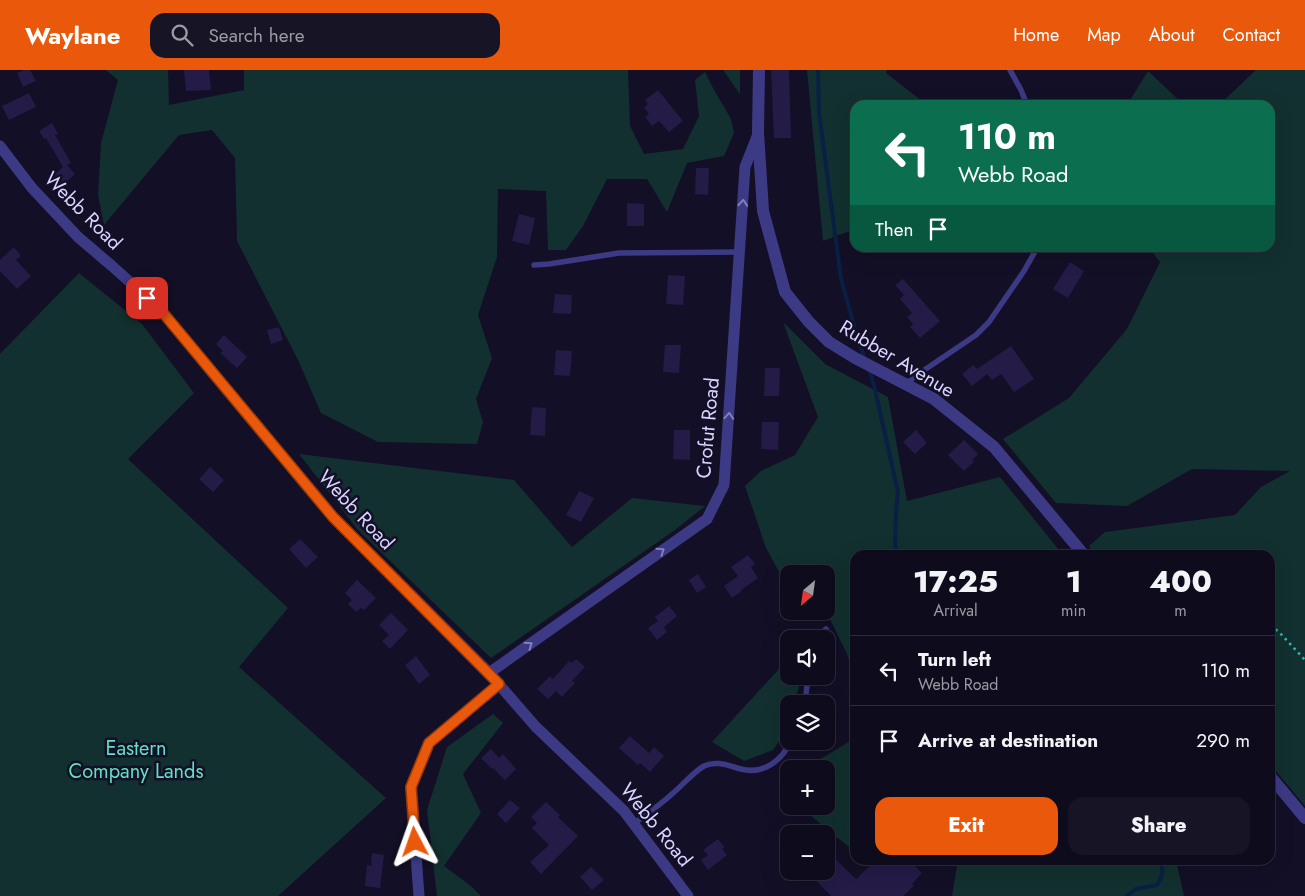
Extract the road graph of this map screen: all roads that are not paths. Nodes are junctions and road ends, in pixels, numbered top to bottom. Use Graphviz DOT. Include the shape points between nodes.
graph roads {
  1 [pos="758,70"];
  2 [pos="1010,70"];
  3 [pos="1025,100"];
  4 [pos="758,132"];
  5 [pos="0,146"];
  6 [pos="740,252"];
  7 [pos="1035,252"];
  8 [pos="534,265"];
  9 [pos="906,384"];
  10 [pos="1080,550"];
  11 [pos="489,673"];
  12 [pos="499,684"];
  13 [pos="786,750"];
  14 [pos="1275,782"];
  15 [pos="1305,818"];
  16 [pos="635,823"];
  17 [pos="419,896"];
  18 [pos="688,896"];
  1 -- 4 [label="street, Rubber Avenue"];
  2 -- 3 [label="lane"];
  6 -- 4 [label="street, Crofut Road, one-way" via="746,167"];
  4 -- 9 [label="street, Rubber Avenue" via="763,211 785,292 829,342"];
  5 -- 11 [label="street, Webb Road" via="32,188 78,238 159,308 333,517"];
  6 -- 8 [label="lane" via="619,253"];
  11 -- 6 [label="street, Crofut Road, one-way" via="707,519 724,485"];
  7 -- 9 [label="lane" via="989,322 976,335"];
  9 -- 10 [label="street, Rubber Avenue" via="934,399 994,447"];
  11 -- 12 [label="street, Webb Road"];
  12 -- 16 [label="street, Webb Road" via="536,727"];
  12 -- 17 [label="street" via="429,743 411,787"];
  13 -- 16 [label="lane" via="778,760 762,769 744,770 723,763 704,766"];
  14 -- 15 [label="street"];
  16 -- 18 [label="street, Webb Road"];
}
